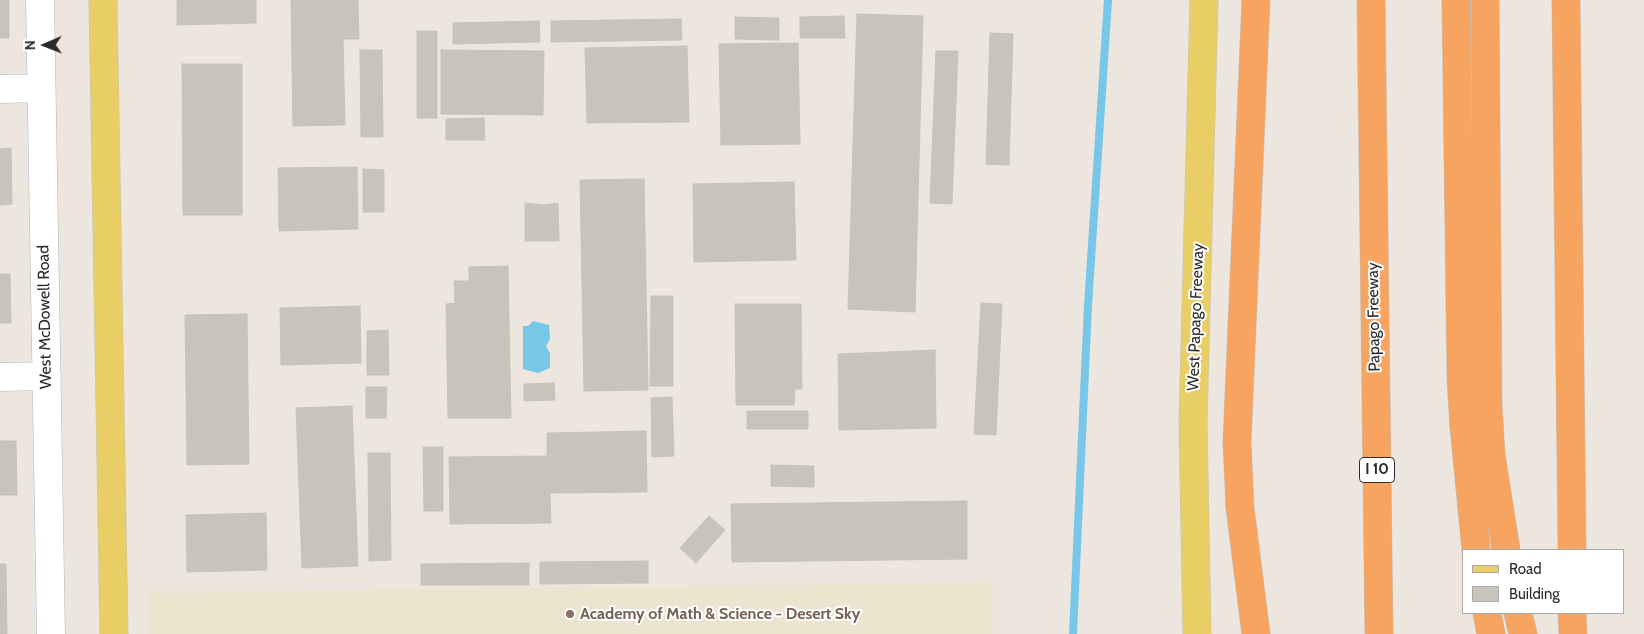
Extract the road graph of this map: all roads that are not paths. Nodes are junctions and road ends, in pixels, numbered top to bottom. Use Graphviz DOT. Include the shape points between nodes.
graph roads {
  1 [pos="40,0"];
  2 [pos="103,0"];
  3 [pos="1204,0"];
  4 [pos="1256,0"];
  5 [pos="1372,0"];
  6 [pos="1456,0"];
  7 [pos="1485,0"];
  8 [pos="1566,0"];
  9 [pos="42,88"];
  10 [pos="0,89"];
  11 [pos="1374,306"];
  12 [pos="1474,322"];
  13 [pos="46,376"];
  14 [pos="0,377"];
  15 [pos="1476,549"];
  16 [pos="1506,549"];
  17 [pos="1572,549"];
  18 [pos="1486,614"];
  19 [pos="1518,614"];
  20 [pos="1572,614"];
  21 [pos="51,634"];
  22 [pos="114,634"];
  23 [pos="1197,634"];
  24 [pos="1256,634"];
  25 [pos="1367,634"];
  26 [pos="1380,634"];
  27 [pos="1491,634"];
  28 [pos="1523,634"];
  29 [pos="1573,634"];
  1 -- 9 [label="street, West McDowell Road"];
  2 -- 22 [label="main road"];
  3 -- 23 [label="main road, West Papago Freeway" via="1193,423"];
  4 -- 24 [label="highway" via="1237,442 1240,508"];
  5 -- 11 [label="highway, Papago Freeway / I 10"];
  6 -- 12 [label="highway"];
  7 -- 12 [label="highway"];
  8 -- 17 [label="highway"];
  9 -- 10 [label="street"];
  9 -- 13 [label="street, West McDowell Road"];
  11 -- 25 [label="highway"];
  11 -- 26 [label="highway, Papago Freeway / I 10"];
  12 -- 15 [label="highway" via="1464,427"];
  12 -- 16 [label="highway" via="1486,356 1491,455"];
  13 -- 14 [label="street"];
  13 -- 21 [label="street, West McDowell Road"];
  18 -- 27 [label="highway"];
  19 -- 28 [label="highway"];
  20 -- 29 [label="highway"];
}
